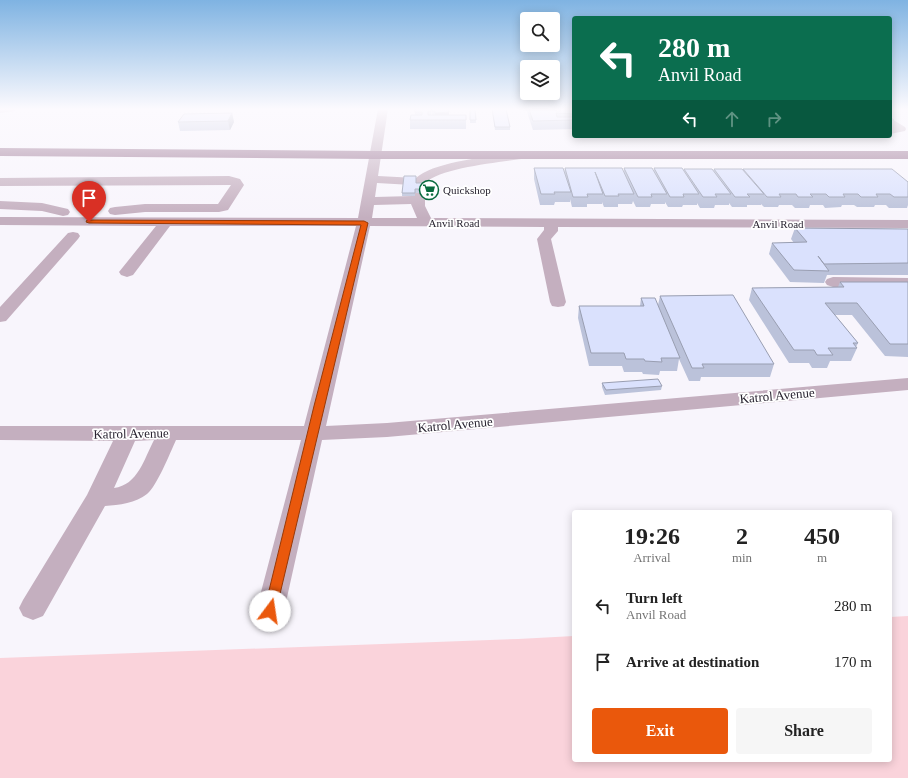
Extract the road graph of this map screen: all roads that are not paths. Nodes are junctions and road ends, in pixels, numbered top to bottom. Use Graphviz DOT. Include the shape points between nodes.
graph roads {
  1 [pos="381,145"];
  2 [pos="0,152"];
  3 [pos="536,154"];
  4 [pos="376,155"];
  5 [pos="908,155"];
  6 [pos="371,179"];
  7 [pos="0,182"];
  8 [pos="419,182"];
  9 [pos="417,200"];
  10 [pos="368,202"];
  11 [pos="0,205"];
  12 [pos="42,207"];
  13 [pos="666,210"];
  14 [pos="0,221"];
  15 [pos="28,221"];
  16 [pos="166,222"];
  17 [pos="364,223"];
  18 [pos="427,223"];
  19 [pos="551,223"];
  20 [pos="645,224"];
  21 [pos="908,224"];
  22 [pos="73,236"];
  23 [pos="127,272"];
  24 [pos="833,282"];
  25 [pos="908,284"];
  26 [pos="558,302"];
  27 [pos="0,317"];
  28 [pos="908,384"];
  29 [pos="169,432"];
  30 [pos="0,433"];
  31 [pos="313,433"];
  32 [pos="127,434"];
  33 [pos="98,497"];
  34 [pos="33,608"];
  35 [pos="270,611"];
  1 -- 4 [label="street"];
  2 -- 4 [label="main road"];
  3 -- 4 [label="main road"];
  3 -- 5 [label="main road"];
  3 -- 8 [label="street" via="460,166 426,176"];
  4 -- 6 [label="street"];
  6 -- 8 [label="street"];
  6 -- 10 [label="street"];
  7 -- 12 [label="street" via="229,180 238,185 223,207 219,208 60,212"];
  8 -- 9 [label="street"];
  9 -- 10 [label="street"];
  9 -- 18 [label="street" via="418,209"];
  10 -- 17 [label="street"];
  11 -- 12 [label="street"];
  12 -- 15 [label="street"];
  13 -- 20 [label="street" via="639,212"];
  14 -- 15 [label="street, Anvil Road"];
  15 -- 16 [label="street, Anvil Road"];
  16 -- 17 [label="street, Anvil Road"];
  16 -- 23 [label="street"];
  17 -- 18 [label="street, Anvil Road"];
  17 -- 31 [label="street"];
  18 -- 19 [label="street, Anvil Road"];
  19 -- 20 [label="street, Anvil Road"];
  19 -- 26 [label="street" via="551,231 544,239"];
  20 -- 21 [label="street, Anvil Road"];
  22 -- 27 [label="street"];
  24 -- 25 [label="street"];
  28 -- 31 [label="street, Katrol Avenue" via="387,430"];
  29 -- 31 [label="street, Katrol Avenue"];
  29 -- 32 [label="street, Katrol Avenue"];
  29 -- 33 [label="street" via="139,489 120,496"];
  30 -- 32 [label="street, Katrol Avenue"];
  31 -- 35 [label="street"];
  32 -- 33 [label="street"];
  33 -- 34 [label="street"];
}
